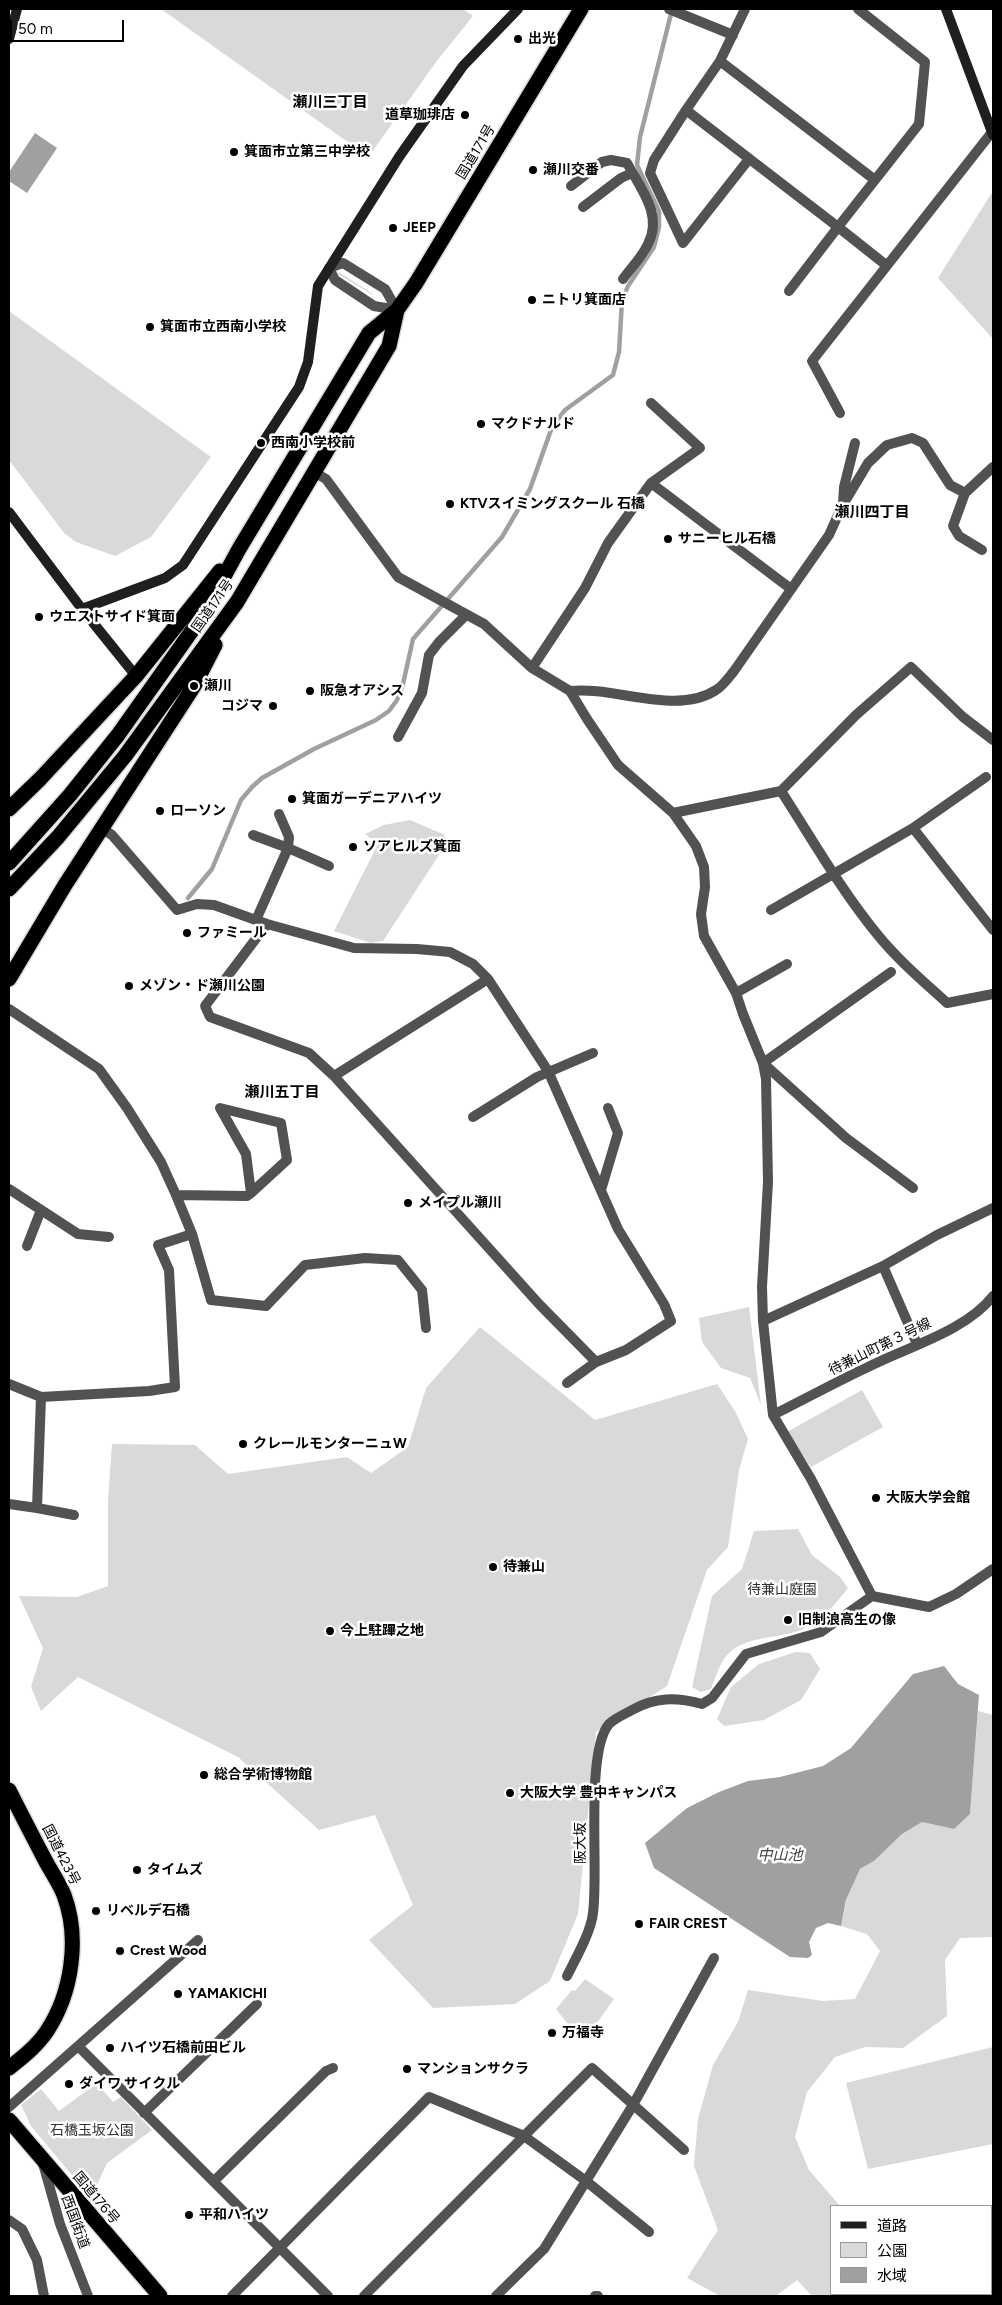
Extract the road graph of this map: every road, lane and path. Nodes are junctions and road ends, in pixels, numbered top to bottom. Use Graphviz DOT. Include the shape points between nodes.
graph roads {
  1 [pos="17,9"];
  2 [pos="518,9"];
  3 [pos="581,9"];
  4 [pos="745,9"];
  5 [pos="858,9"];
  6 [pos="946,9"];
  7 [pos="674,11"];
  8 [pos="733,35"];
  9 [pos="9,38"];
  10 [pos="720,61"];
  11 [pos="686,110"];
  12 [pos="993,133"];
  13 [pos="749,159"];
  14 [pos="641,176"];
  15 [pos="875,180"];
  16 [pos="571,186"];
  17 [pos="583,207"];
  18 [pos="838,227"];
  19 [pos="886,265"];
  20 [pos="329,268"];
  21 [pos="623,279"];
  22 [pos="789,291"];
  23 [pos="398,310"];
  24 [pos="651,403"];
  25 [pos="840,413"];
  26 [pos="855,443"];
  27 [pos="993,467"];
  28 [pos="314,472"];
  29 [pos="651,483"];
  30 [pos="964,493"];
  31 [pos="843,504"];
  32 [pos="11,519"];
  33 [pos="239,549"];
  34 [pos="982,550"];
  35 [pos="791,589"];
  36 [pos="237,602"];
  37 [pos="82,609"];
  38 [pos="466,615"];
  39 [pos="532,668"];
  40 [pos="136,676"];
  41 [pos="570,691"];
  42 [pos="398,737"];
  43 [pos="993,740"];
  44 [pos="986,777"];
  45 [pos="781,791"];
  46 [pos="9,809"];
  47 [pos="673,813"];
  48 [pos="279,814"];
  49 [pos="103,828"];
  50 [pos="913,828"];
  51 [pos="253,836"];
  52 [pos="288,848"];
  53 [pos="9,863"];
  54 [pos="330,866"];
  55 [pos="834,872"];
  56 [pos="9,889"];
  57 [pos="771,910"];
  58 [pos="256,920"];
  59 [pos="267,924"];
  60 [pos="993,930"];
  61 [pos="787,964"];
  62 [pos="891,972"];
  63 [pos="9,979"];
  64 [pos="488,980"];
  65 [pos="736,993"];
  66 [pos="993,994"];
  67 [pos="9,1009"];
  68 [pos="593,1053"];
  69 [pos="763,1063"];
  70 [pos="548,1071"];
  71 [pos="334,1076"];
  72 [pos="608,1108"];
  73 [pos="473,1117"];
  74 [pos="914,1188"];
  75 [pos="9,1189"];
  76 [pos="601,1190"];
  77 [pos="251,1193"];
  78 [pos="176,1194"];
  79 [pos="993,1208"];
  80 [pos="41,1210"];
  81 [pos="192,1234"];
  82 [pos="108,1237"];
  83 [pos="27,1246"];
  84 [pos="883,1266"];
  85 [pos="993,1296"];
  86 [pos="762,1321"];
  87 [pos="426,1328"];
  88 [pos="917,1344"];
  89 [pos="596,1362"];
  90 [pos="567,1383"];
  91 [pos="9,1384"];
  92 [pos="41,1397"];
  93 [pos="773,1415"];
  94 [pos="9,1504"];
  95 [pos="37,1508"];
  96 [pos="74,1515"];
  97 [pos="993,1569"];
  98 [pos="872,1596"];
  99 [pos="9,1790"];
  100 [pos="198,1940"];
  101 [pos="714,1958"];
  102 [pos="567,1976"];
  103 [pos="257,2004"];
  104 [pos="79,2047"];
  105 [pos="9,2068"];
  106 [pos="333,2068"];
  107 [pos="633,2105"];
  108 [pos="9,2107"];
  109 [pos="144,2112"];
  110 [pos="9,2120"];
  111 [pos="524,2136"];
  112 [pos="684,2150"];
  113 [pos="40,2156"];
  114 [pos="214,2181"];
  115 [pos="586,2181"];
  116 [pos="9,2220"];
  117 [pos="649,2232"];
  118 [pos="280,2247"];
  119 [pos="44,2296"];
  120 [pos="88,2296"];
  121 [pos="160,2296"];
  122 [pos="232,2296"];
  123 [pos="328,2296"];
  124 [pos="364,2296"];
  125 [pos="496,2296"];
  1 -- 9 [label="street"];
  2 -- 20 [label="street" via="463,66 399,156"];
  3 -- 23 [label="highway, 国道171号"];
  4 -- 8 [label="street"];
  5 -- 15 [label="street" via="925,62 920,124"];
  6 -- 12 [label="street"];
  7 -- 8 [label="street"];
  8 -- 10 [label="street"];
  10 -- 11 [label="street"];
  10 -- 15 [label="street"];
  11 -- 13 [label="street"];
  11 -- 14 [label="street"];
  12 -- 19 [label="street"];
  13 -- 14 [label="street" via="683,243"];
  13 -- 18 [label="street"];
  14 -- 16 [label="street" via="627,163 611,160 602,162"];
  14 -- 17 [label="street" via="621,178"];
  14 -- 21 [label="street" via="653,211 654,227 648,245"];
  15 -- 18 [label="street"];
  18 -- 19 [label="street"];
  18 -- 22 [label="street"];
  19 -- 25 [label="street" via="812,362"];
  20 -- 23 [label="street" via="335,280 374,306"];
  20 -- 23 [label="street" via="343,263 385,289"];
  20 -- 37 [label="street" via="318,286 308,362 299,387 183,565 165,578"];
  23 -- 28 [label="highway, 国道171号" via="389,346"];
  23 -- 33 [label="highway, 国道171号" via="369,333"];
  24 -- 29 [label="street" via="700,448"];
  26 -- 31 [label="street"];
  27 -- 30 [label="street"];
  28 -- 36 [label="highway, 国道171号"];
  28 -- 38 [label="street" via="326,478 398,577"];
  29 -- 35 [label="street"];
  29 -- 39 [label="street" via="608,543 585,588"];
  30 -- 31 [label="street" via="950,485 923,443 912,438 887,445 868,463"];
  30 -- 34 [label="street" via="953,526 959,536"];
  31 -- 35 [label="street" via="829,535"];
  32 -- 37 [label="street"];
  33 -- 40 [label="highway"];
  33 -- 53 [label="highway, 国道171号" via="203,615 118,735"];
  35 -- 41 [label="street" via="734,671 717,690 698,699 676,701 586,689"];
  36 -- 49 [label="highway" via="194,686"];
  36 -- 56 [label="highway, 国道171号" via="125,756 58,837"];
  37 -- 40 [label="street"];
  38 -- 39 [label="street" via="484,624"];
  38 -- 42 [label="street" via="429,656 422,693"];
  39 -- 41 [label="street"];
  40 -- 46 [label="highway"];
  41 -- 47 [label="street" via="618,765"];
  43 -- 45 [label="street" via="963,717 911,667 856,715"];
  44 -- 50 [label="street"];
  45 -- 47 [label="street"];
  45 -- 55 [label="street"];
  47 -- 65 [label="street" via="696,846 704,867 701,914 704,936"];
  48 -- 52 [label="street" via="289,837"];
  49 -- 58 [label="street" via="177,910 197,904 214,905"];
  49 -- 63 [label="highway"];
  50 -- 55 [label="street"];
  50 -- 60 [label="street"];
  51 -- 52 [label="street"];
  52 -- 54 [label="street"];
  52 -- 58 [label="street"];
  55 -- 57 [label="street"];
  55 -- 66 [label="street" via="877,934 947,1003"];
  58 -- 59 [label="street"];
  59 -- 64 [label="street" via="354,948 450,952 472,964"];
  59 -- 71 [label="street" via="205,1006 210,1017 308,1053"];
  61 -- 65 [label="street"];
  62 -- 69 [label="street"];
  64 -- 70 [label="street"];
  64 -- 71 [label="street"];
  65 -- 69 [label="street"];
  67 -- 78 [label="street" via="99,1069 161,1162"];
  68 -- 70 [label="street"];
  69 -- 74 [label="street" via="846,1138"];
  69 -- 86 [label="street" via="768,1182"];
  70 -- 73 [label="street"];
  70 -- 76 [label="street"];
  71 -- 89 [label="street" via="539,1304"];
  72 -- 76 [label="street" via="618,1133"];
  75 -- 80 [label="street"];
  76 -- 89 [label="street" via="618,1229 671,1321 626,1350"];
  77 -- 77 [label="street" via="287,1160 281,1123 220,1108 246,1154"];
  77 -- 78 [label="street" via="247,1196"];
  78 -- 81 [label="street"];
  79 -- 84 [label="street"];
  80 -- 82 [label="street" via="78,1234"];
  80 -- 83 [label="street"];
  81 -- 87 [label="street" via="211,1300 266,1306 304,1265 365,1258 398,1260 422,1290"];
  81 -- 92 [label="street" via="158,1245 169,1270 175,1387"];
  84 -- 86 [label="street"];
  84 -- 88 [label="street"];
  85 -- 88 [label="street, 待兼山町第３号線" via="958,1325"];
  86 -- 93 [label="street"];
  88 -- 93 [label="street, 待兼山町第３号線"];
  89 -- 90 [label="street"];
  91 -- 92 [label="street"];
  92 -- 95 [label="street"];
  93 -- 98 [label="street" via="811,1479"];
  94 -- 95 [label="street"];
  95 -- 96 [label="street"];
  97 -- 98 [label="street" via="956,1594 929,1607"];
  98 -- 102 [label="street, 阪大坂" via="821,1632 746,1654 712,1698 702,1704 660,1698 641,1705 610,1724 604,1734 595,1770 593,1914"];
  99 -- 105 [label="highway, 国道423号" via="64,1895 72,1940 71,1965 59,2011 29,2052"];
  100 -- 104 [label="street"];
  101 -- 107 [label="street"];
  103 -- 109 [label="street"];
  104 -- 108 [label="street"];
  104 -- 109 [label="street"];
  106 -- 114 [label="street" via="326,2071"];
  107 -- 111 [label="street" via="592,2068"];
  107 -- 112 [label="street"];
  107 -- 115 [label="street"];
  109 -- 114 [label="street"];
  110 -- 113 [label="highway, 国道176号"];
  111 -- 115 [label="street"];
  111 -- 118 [label="street" via="429,2097"];
  111 -- 124 [label="street"];
  113 -- 120 [label="street, 西国街道" via="57,2216"];
  113 -- 121 [label="highway, 国道176号"];
  114 -- 118 [label="street"];
  115 -- 117 [label="street"];
  115 -- 125 [label="street" via="544,2249"];
  116 -- 119 [label="street" via="22,2229 37,2260"];
  118 -- 122 [label="street"];
  118 -- 123 [label="street"];
}
